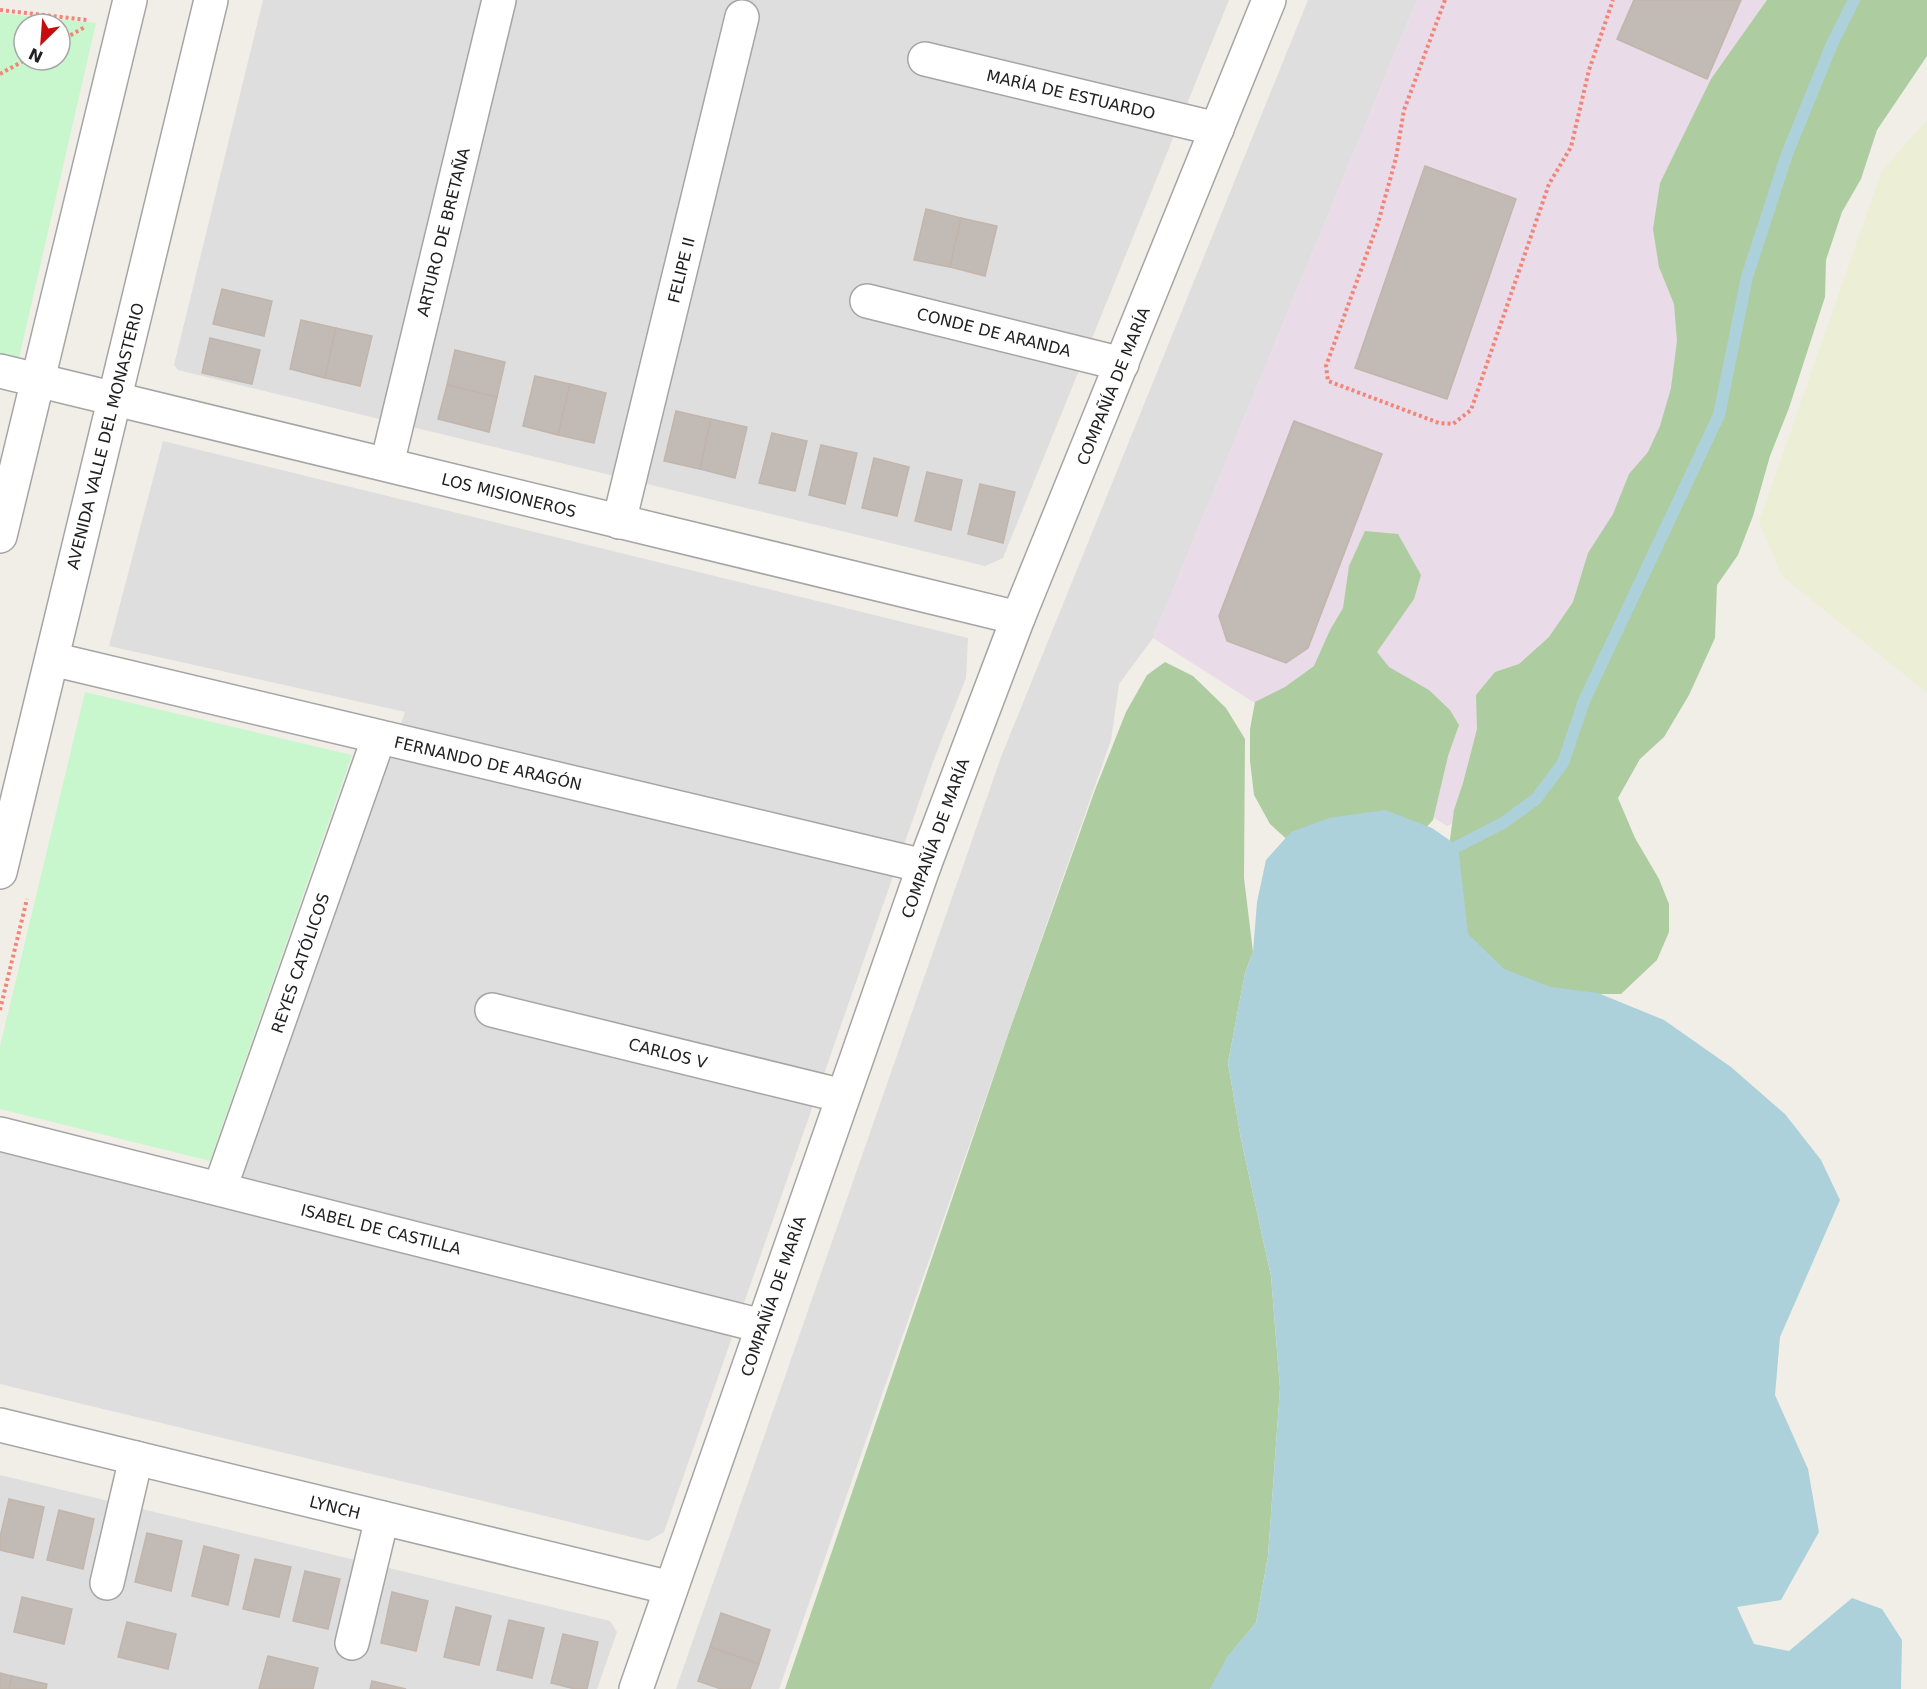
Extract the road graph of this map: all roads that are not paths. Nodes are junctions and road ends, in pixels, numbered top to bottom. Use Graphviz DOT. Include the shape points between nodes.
graph roads {
  1 [pos="130,0"];
  2 [pos="211,0"];
  3 [pos="500,0"];
  4 [pos="1269,0"];
  5 [pos="742,17"];
  6 [pos="925,59"];
  7 [pos="1217,129"];
  8 [pos="867,301"];
  9 [pos="1122,364"];
  10 [pos="0,371"];
  11 [pos="38,380"];
  12 [pos="114,399"];
  13 [pos="387,464"];
  14 [pos="619,522"];
  15 [pos="0,536"];
  16 [pos="1018,618"];
  17 [pos="52,659"];
  18 [pos="379,737"];
  19 [pos="924,866"];
  20 [pos="0,872"];
  21 [pos="492,1010"];
  22 [pos="843,1096"];
  23 [pos="0,1134"];
  24 [pos="220,1188"];
  25 [pos="762,1326"];
  26 [pos="0,1425"];
  27 [pos="136,1458"];
  28 [pos="382,1518"];
  29 [pos="107,1583"];
  30 [pos="671,1588"];
  31 [pos="352,1643"];
  32 [pos="636,1689"];
  1 -- 11 [label="street"];
  2 -- 12 [label="street, AVENIDA VALLE DEL MONASTERIO"];
  3 -- 13 [label="street, ARTURO DE BRETAÑA"];
  4 -- 7 [label="street, COMPAÑÍA DE MARÍA"];
  5 -- 14 [label="street, FELIPE II"];
  6 -- 7 [label="street, MARÍA DE ESTUARDO"];
  7 -- 9 [label="street, COMPAÑÍA DE MARÍA"];
  8 -- 9 [label="street, CONDE DE ARANDA"];
  9 -- 16 [label="street, COMPAÑÍA DE MARÍA"];
  10 -- 11 [label="street, LOS MISIONEROS"];
  11 -- 12 [label="street, LOS MISIONEROS"];
  11 -- 15 [label="street"];
  12 -- 13 [label="street, LOS MISIONEROS"];
  12 -- 17 [label="street, AVENIDA VALLE DEL MONASTERIO"];
  13 -- 14 [label="street, LOS MISIONEROS"];
  14 -- 16 [label="street, LOS MISIONEROS"];
  16 -- 19 [label="street, COMPAÑÍA DE MARÍA"];
  17 -- 18 [label="street, FERNANDO DE ARAGÓN"];
  17 -- 20 [label="street, AVENIDA VALLE DEL MONASTERIO"];
  18 -- 19 [label="street, FERNANDO DE ARAGÓN"];
  18 -- 24 [label="street, REYES CATÓLICOS"];
  19 -- 22 [label="street, COMPAÑÍA DE MARÍA"];
  21 -- 22 [label="street, CARLOS V"];
  22 -- 25 [label="street, COMPAÑÍA DE MARÍA"];
  23 -- 24 [label="street, ISABEL DE CASTILLA"];
  24 -- 25 [label="street, ISABEL DE CASTILLA"];
  25 -- 30 [label="street, COMPAÑÍA DE MARÍA"];
  26 -- 27 [label="street, LYNCH"];
  27 -- 28 [label="street, LYNCH"];
  27 -- 29 [label="street"];
  28 -- 30 [label="street, LYNCH"];
  28 -- 31 [label="street"];
  30 -- 32 [label="street, COMPAÑÍA DE MARÍA"];
}
